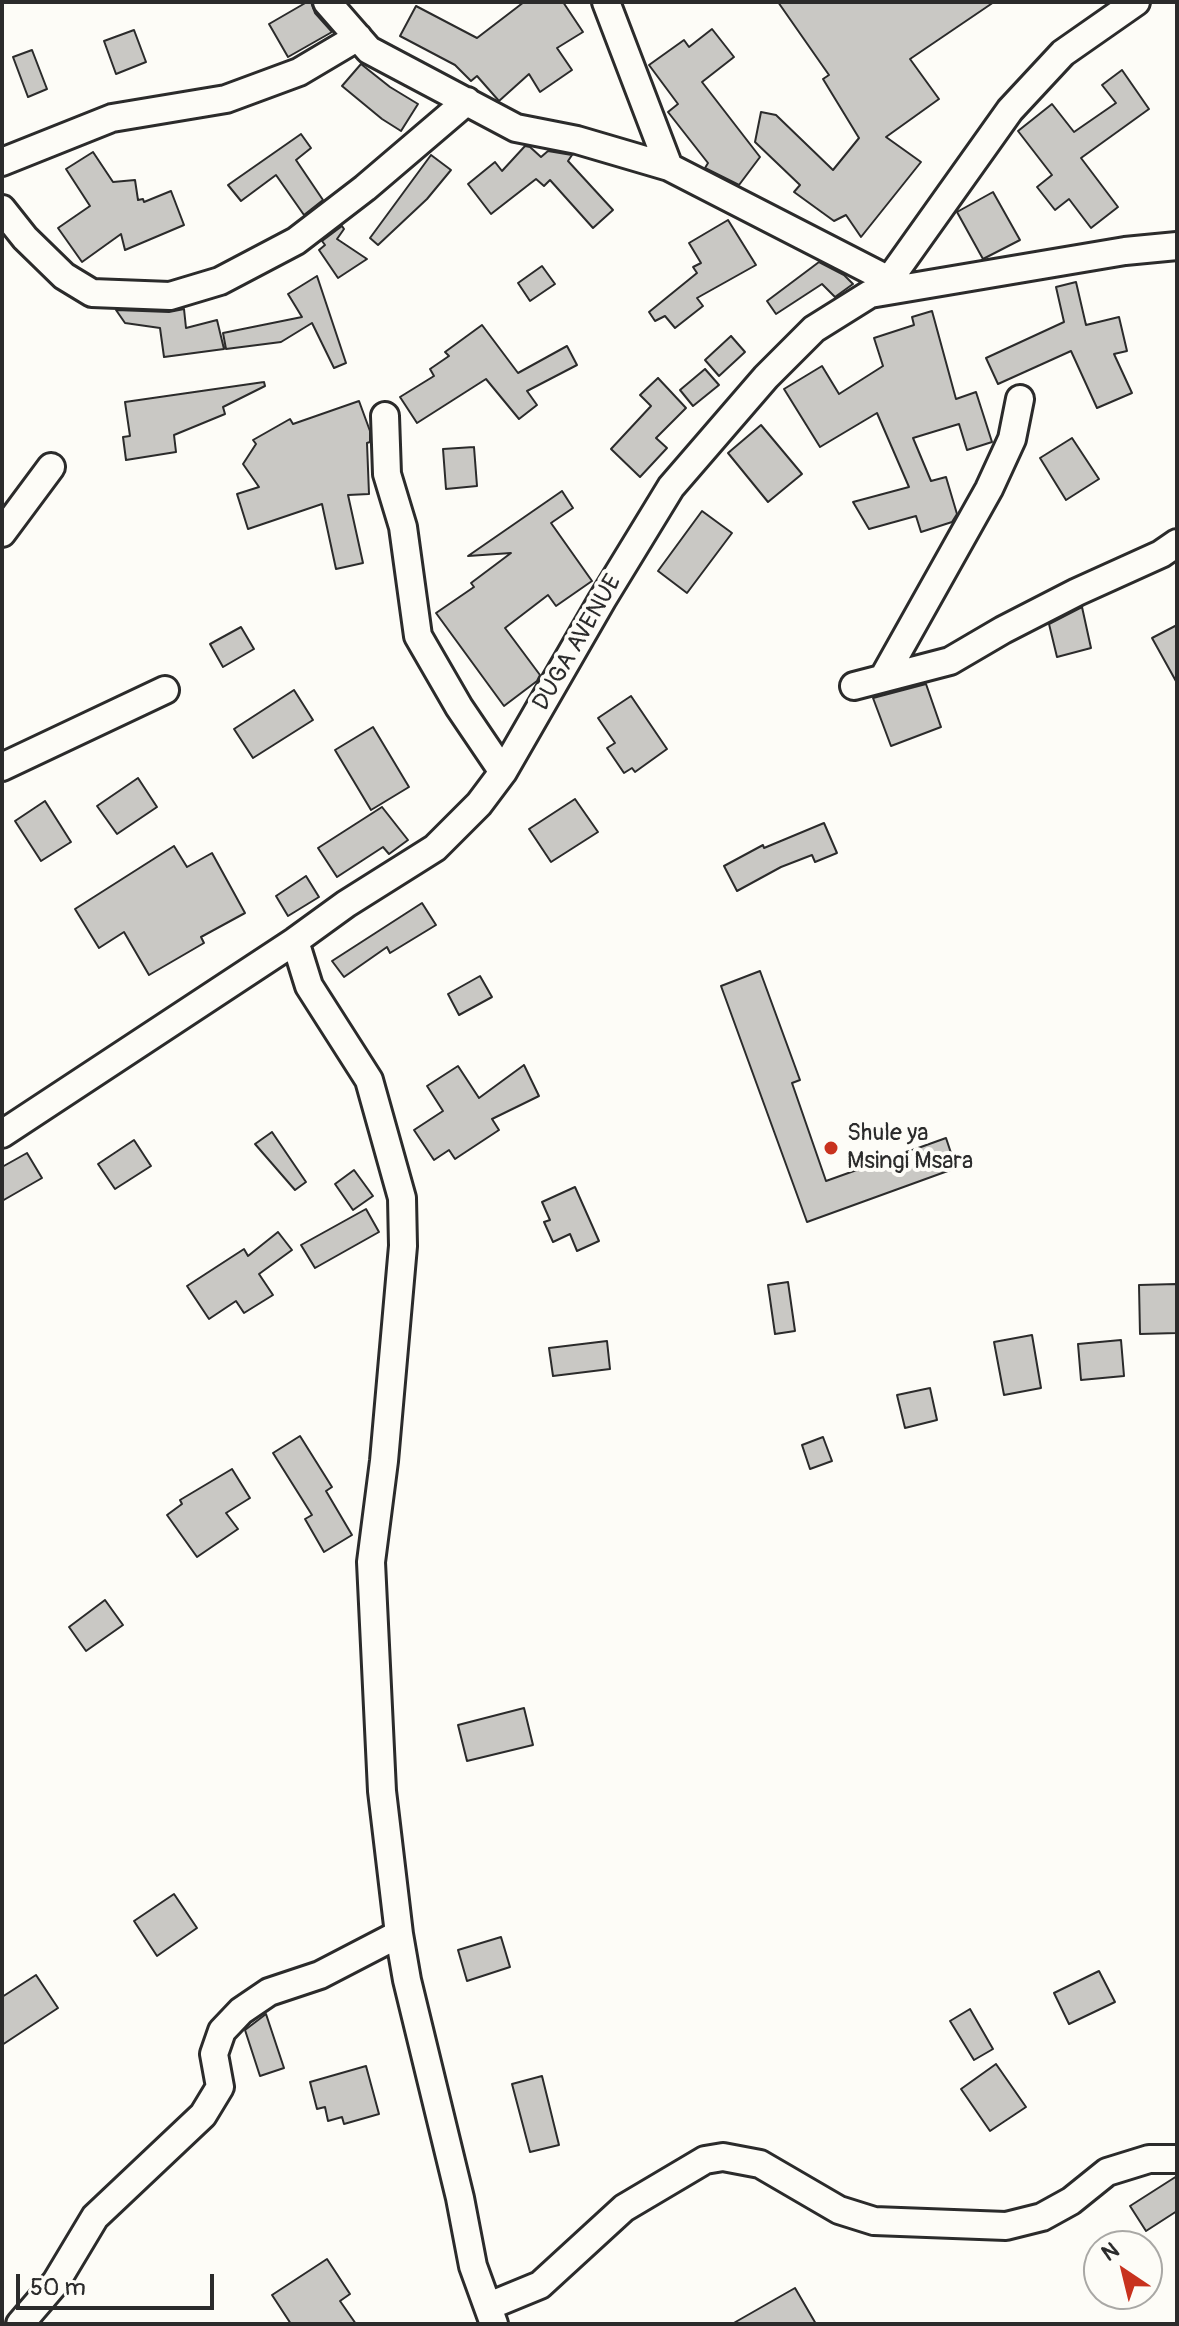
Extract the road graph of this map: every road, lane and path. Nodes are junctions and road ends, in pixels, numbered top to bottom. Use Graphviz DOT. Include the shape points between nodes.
graph roads {
  1 [pos="327,2"];
  2 [pos="606,2"];
  3 [pos="1136,2"];
  4 [pos="358,37"];
  5 [pos="467,101"];
  6 [pos="2,162"];
  7 [pos="669,167"];
  8 [pos="5,220"];
  9 [pos="1177,246"];
  10 [pos="880,287"];
  11 [pos="1020,399"];
  12 [pos="385,416"];
  13 [pos="51,467"];
  14 [pos="2,533"];
  15 [pos="1177,543"];
  16 [pos="883,678"];
  17 [pos="854,686"];
  18 [pos="165,690"];
  19 [pos="2,767"];
  20 [pos="503,772"];
  21 [pos="295,941"];
  22 [pos="2,1134"];
  23 [pos="399,1934"];
  24 [pos="1177,2159"];
  25 [pos="491,2315"];
  26 [pos="20,2324"];
  1 -- 4 [label="street"];
  2 -- 7 [label="street"];
  3 -- 10 [label="street" via="1063,53 1010,110"];
  4 -- 5 [label="street" via="369,50"];
  4 -- 6 [label="street" via="299,72 226,99 112,118"];
  5 -- 7 [label="street" via="516,128"];
  5 -- 8 [label="street" via="296,241 220,281 170,296 92,293 64,276"];
  7 -- 10 [label="street"];
  9 -- 10 [label="street, DUGA AVENUE"];
  10 -- 20 [label="street, DUGA AVENUE" via="814,329 671,487"];
  11 -- 16 [label="street" via="1012,439 989,489"];
  12 -- 20 [label="street" via="387,474 403,527 418,636"];
  13 -- 14 [label="street"];
  15 -- 16 [label="street" via="950,661"];
  16 -- 17 [label="street"];
  18 -- 19 [label="street"];
  20 -- 21 [label="street, DUGA AVENUE" via="435,848"];
  21 -- 22 [label="street, DUGA AVENUE"];
  21 -- 23 [label="street" via="309,986 369,1080 402,1198 403,1246 371,1562 382,1791"];
  23 -- 25 [label="street" via="473,2266"];
  23 -- 26 [label="street" via="320,1975 269,1992 241,2011 222,2031 214,2054 220,2087 203,2115 95,2217 56,2282"];
  24 -- 25 [label="street" via="1149,2159 1107,2172 1042,2217 1006,2226 874,2221 839,2210 760,2164 723,2157 705,2160 624,2208 540,2285"];
}
